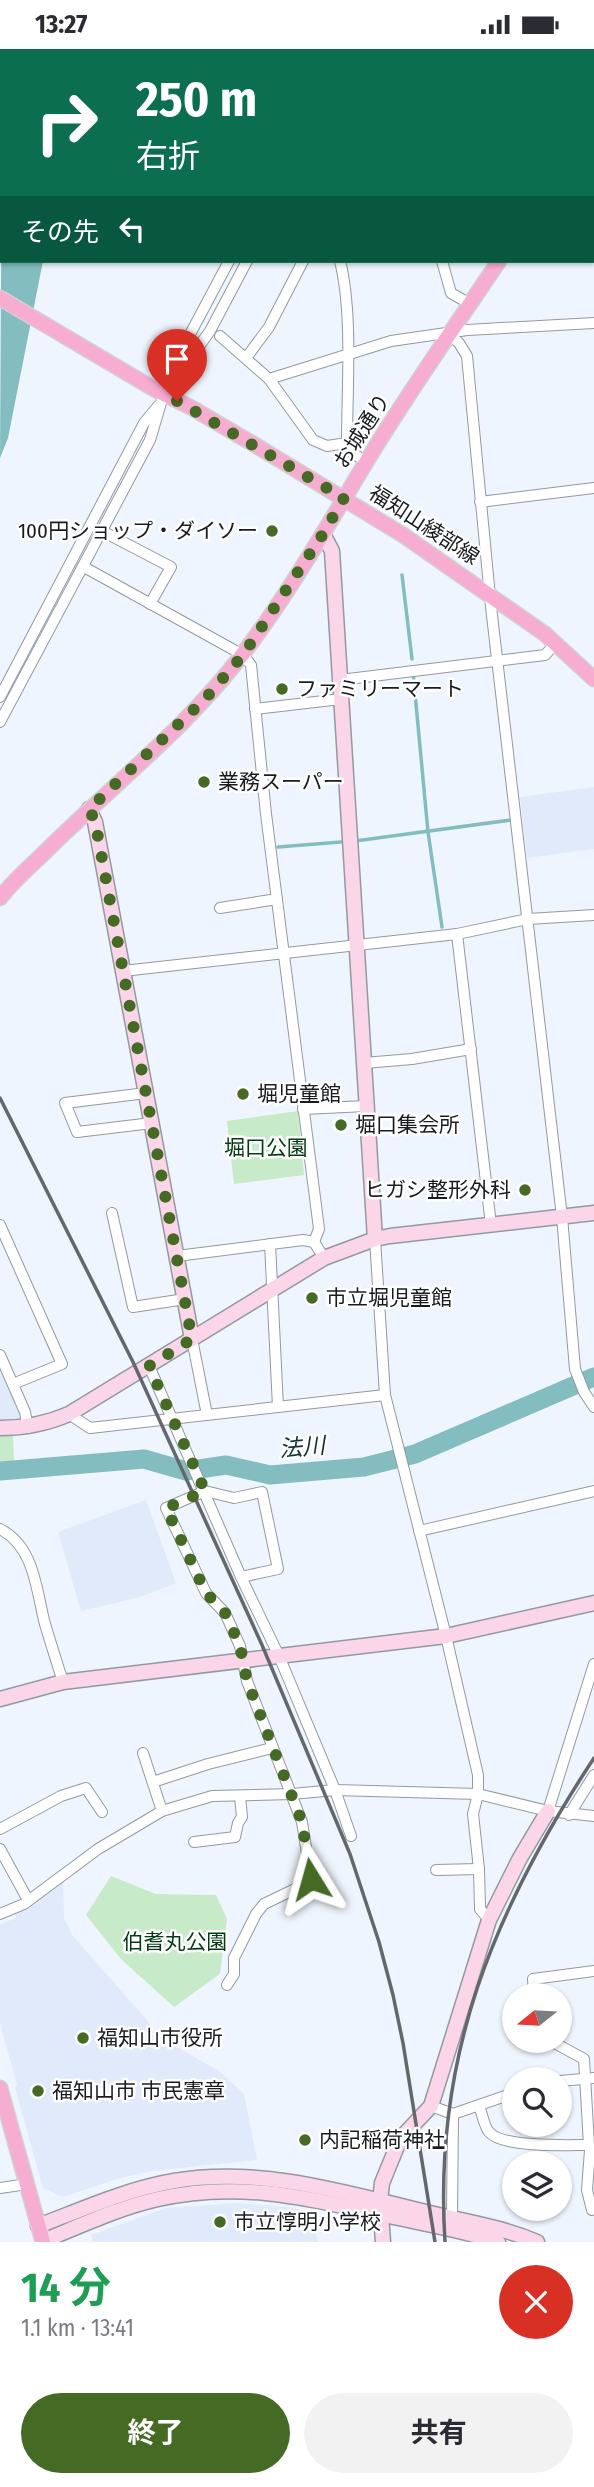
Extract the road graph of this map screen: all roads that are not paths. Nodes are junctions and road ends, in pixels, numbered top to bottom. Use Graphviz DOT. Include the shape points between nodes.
graph roads {
  1 [pos="228,263"];
  2 [pos="246,263"];
  3 [pos="302,263"];
  4 [pos="340,263"];
  5 [pos="443,263"];
  6 [pos="498,263"];
  7 [pos="0,298"];
  8 [pos="470,304"];
  9 [pos="594,323"];
  10 [pos="448,333"];
  11 [pos="220,336"];
  12 [pos="348,355"];
  13 [pos="246,358"];
  14 [pos="269,379"];
  15 [pos="161,393"];
  16 [pos="347,443"];
  17 [pos="366,462"];
  18 [pos="594,488"];
  19 [pos="344,498"];
  20 [pos="480,502"];
  21 [pos="102,531"];
  22 [pos="323,534"];
  23 [pos="84,567"];
  24 [pos="489,594"];
  25 [pos="150,604"];
  26 [pos="555,643"];
  27 [pos="243,655"];
  28 [pos="498,662"];
  29 [pos="594,679"];
  30 [pos="340,680"];
  31 [pos="0,697"];
  32 [pos="341,699"];
  33 [pos="256,709"];
  34 [pos="0,722"];
  35 [pos="89,809"];
  36 [pos="0,898"];
  37 [pos="277,899"];
  38 [pos="220,908"];
  39 [pos="594,915"];
  40 [pos="528,919"];
  41 [pos="457,934"];
  42 [pos="356,943"];
  43 [pos="284,952"];
  44 [pos="123,971"];
  45 [pos="471,1049"];
  46 [pos="364,1063"];
  47 [pos="146,1093"];
  48 [pos="366,1106"];
  49 [pos="303,1109"];
  50 [pos="152,1123"];
  51 [pos="112,1213"];
  52 [pos="594,1213"];
  53 [pos="562,1217"];
  54 [pos="0,1225"];
  55 [pos="491,1225"];
  56 [pos="375,1240"];
  57 [pos="314,1242"];
  58 [pos="270,1244"];
  59 [pos="177,1256"];
  60 [pos="324,1258"];
  61 [pos="272,1290"];
  62 [pos="185,1299"];
  63 [pos="192,1339"];
  64 [pos="0,1355"];
  65 [pos="149,1366"];
  66 [pos="13,1384"];
  67 [pos="385,1395"];
  68 [pos="278,1407"];
  69 [pos="594,1407"];
  70 [pos="69,1414"];
  71 [pos="207,1415"];
  72 [pos="173,1419"];
  73 [pos="0,1428"];
  74 [pos="28,1428"];
  75 [pos="202,1486"];
  76 [pos="594,1490"];
  77 [pos="0,1529"];
  78 [pos="419,1531"];
  79 [pos="241,1577"];
  80 [pos="594,1603"];
  81 [pos="446,1636"];
  82 [pos="279,1656"];
  83 [pos="244,1660"];
  84 [pos="594,1664"];
  85 [pos="63,1682"];
  86 [pos="0,1699"];
  87 [pos="272,1748"];
  88 [pos="143,1753"];
  89 [pos="594,1775"];
  90 [pos="153,1782"];
  91 [pos="335,1790"];
  92 [pos="292,1794"];
  93 [pos="478,1794"];
  94 [pos="240,1796"];
  95 [pos="162,1811"];
  96 [pos="548,1811"];
  97 [pos="102,1812"];
  98 [pos="569,1815"];
  99 [pos="594,1816"];
  100 [pos="0,1829"];
  101 [pos="351,1836"];
  102 [pos="194,1842"];
  103 [pos="0,1849"];
  104 [pos="480,1869"];
  105 [pos="436,1870"];
  106 [pos="29,1900"];
  107 [pos="0,1914"];
  108 [pos="489,1920"];
  109 [pos="594,1971"];
  110 [pos="533,1983"];
  111 [pos="227,1985"];
  112 [pos="572,2052"];
  113 [pos="590,2079"];
  114 [pos="572,2080"];
  115 [pos="0,2088"];
  116 [pos="502,2097"];
  117 [pos="479,2105"];
  118 [pos="431,2106"];
  119 [pos="453,2114"];
  120 [pos="589,2145"];
  121 [pos="26,2184"];
  122 [pos="0,2188"];
  123 [pos="380,2208"];
  124 [pos="592,2210"];
  125 [pos="38,2225"];
  126 [pos="454,2231"];
  127 [pos="43,2241"];
  128 [pos="383,2242"];
  129 [pos="498,2242"];
  130 [pos="537,2242"];
  1 -- 15 [label="street"];
  2 -- 15 [label="street" via="210,331"];
  3 -- 13 [label="street" via="269,327"];
  4 -- 12 [label="street"];
  5 -- 8 [label="street" via="451,293"];
  6 -- 8 [label="main road, お城通り"];
  7 -- 15 [label="main road, 福知山綾部線"];
  8 -- 10 [label="main road, お城通り"];
  9 -- 10 [label="street"];
  10 -- 12 [label="street" via="391,341"];
  10 -- 17 [label="main road, お城通り"];
  10 -- 20 [label="street" via="467,356"];
  11 -- 13 [label="street"];
  12 -- 14 [label="street"];
  12 -- 16 [label="street"];
  13 -- 14 [label="street"];
  14 -- 16 [label="street" via="313,440 327,446"];
  15 -- 19 [label="main road, 福知山綾部線"];
  15 -- 21 [label="street" via="150,440"];
  15 -- 31 [label="street"];
  16 -- 17 [label="street" via="350,451"];
  17 -- 19 [label="main road, お城通り"];
  18 -- 20 [label="street"];
  19 -- 22 [label="main road, お城通り"];
  19 -- 24 [label="main road, 福知山綾部線"];
  20 -- 24 [label="street"];
  21 -- 23 [label="street"];
  21 -- 25 [label="street" via="171,567"];
  22 -- 27 [label="main road, お城通り"];
  22 -- 30 [label="street" via="332,551"];
  23 -- 25 [label="street"];
  23 -- 34 [label="street"];
  24 -- 26 [label="main road, 福知山綾部線"];
  24 -- 28 [label="street"];
  25 -- 27 [label="street"];
  26 -- 28 [label="street" via="545,655"];
  26 -- 29 [label="main road, 福知山綾部線"];
  27 -- 33 [label="street" via="251,665"];
  27 -- 35 [label="main road, お城通り" via="205,699"];
  28 -- 30 [label="street"];
  28 -- 40 [label="street"];
  30 -- 32 [label="street"];
  32 -- 33 [label="street"];
  32 -- 42 [label="street"];
  33 -- 37 [label="street"];
  35 -- 36 [label="main road, お城通り"];
  35 -- 44 [label="street"];
  37 -- 38 [label="street"];
  37 -- 43 [label="street"];
  39 -- 40 [label="street"];
  40 -- 41 [label="street"];
  40 -- 53 [label="street"];
  41 -- 42 [label="street"];
  41 -- 45 [label="street"];
  42 -- 43 [label="street"];
  42 -- 46 [label="street"];
  43 -- 44 [label="street"];
  43 -- 49 [label="street"];
  44 -- 47 [label="street"];
  45 -- 46 [label="street"];
  45 -- 55 [label="street"];
  46 -- 48 [label="street"];
  47 -- 50 [label="street"];
  47 -- 50 [label="street" via="65,1103 77,1132"];
  48 -- 49 [label="street"];
  48 -- 56 [label="street"];
  49 -- 57 [label="street" via="318,1229"];
  50 -- 59 [label="street"];
  51 -- 62 [label="street" via="133,1307"];
  52 -- 53 [label="street"];
  53 -- 55 [label="street"];
  53 -- 69 [label="street" via="575,1369"];
  54 -- 66 [label="street" via="62,1364"];
  55 -- 56 [label="street"];
  56 -- 60 [label="street"];
  56 -- 67 [label="street"];
  57 -- 58 [label="street"];
  57 -- 60 [label="street"];
  58 -- 59 [label="street"];
  58 -- 61 [label="street"];
  59 -- 62 [label="street"];
  60 -- 61 [label="street"];
  61 -- 63 [label="street"];
  61 -- 68 [label="street"];
  62 -- 63 [label="street"];
  63 -- 65 [label="street"];
  63 -- 71 [label="street"];
  64 -- 66 [label="street"];
  65 -- 70 [label="street"];
  65 -- 72 [label="street"];
  66 -- 74 [label="street"];
  67 -- 68 [label="street"];
  67 -- 78 [label="street"];
  68 -- 71 [label="street"];
  70 -- 72 [label="street" via="90,1428"];
  70 -- 74 [label="street"];
  71 -- 72 [label="street"];
  72 -- 75 [label="street"];
  73 -- 74 [label="street"];
  75 -- 79 [label="street"];
  75 -- 79 [label="street" via="234,1498 262,1492 278,1569"];
  75 -- 83 [label="street" via="166,1508 206,1593 225,1613"];
  76 -- 78 [label="street"];
  77 -- 85 [label="street" via="12,1535 34,1570"];
  78 -- 81 [label="street"];
  79 -- 82 [label="street"];
  80 -- 81 [label="street"];
  81 -- 82 [label="street"];
  81 -- 93 [label="street" via="478,1775"];
  82 -- 83 [label="street"];
  82 -- 91 [label="street"];
  83 -- 85 [label="street"];
  83 -- 87 [label="street" via="247,1681"];
  84 -- 96 [label="street"];
  85 -- 86 [label="street"];
  87 -- 90 [label="street"];
  87 -- 92 [label="street"];
  88 -- 90 [label="street"];
  89 -- 98 [label="street"];
  90 -- 95 [label="street"];
  91 -- 92 [label="street"];
  91 -- 93 [label="street"];
  91 -- 101 [label="street"];
  92 -- 94 [label="street"];
  92 -- 111 [label="street" via="302,1822 311,1879 256,1914 234,1958 234,1974"];
  93 -- 96 [label="street"];
  93 -- 104 [label="street" via="473,1814"];
  94 -- 95 [label="street" via="200,1798"];
  94 -- 102 [label="street" via="242,1817 235,1837"];
  95 -- 106 [label="street" via="98,1849"];
  96 -- 98 [label="street"];
  96 -- 108 [label="street"];
  97 -- 100 [label="street" via="86,1788 61,1796"];
  98 -- 99 [label="street"];
  103 -- 106 [label="street"];
  104 -- 105 [label="street"];
  104 -- 108 [label="street" via="480,1909"];
  106 -- 107 [label="street"];
  108 -- 118 [label="street"];
  109 -- 110 [label="street" via="533,1979"];
  112 -- 113 [label="street" via="584,2059"];
  113 -- 114 [label="street"];
  113 -- 120 [label="street"];
  115 -- 121 [label="main road"];
  116 -- 117 [label="street"];
  117 -- 119 [label="street"];
  117 -- 120 [label="street" via="488,2131 499,2139"];
  118 -- 119 [label="street"];
  118 -- 123 [label="street" via="400,2139 382,2183"];
  119 -- 126 [label="street"];
  120 -- 124 [label="street" via="587,2190"];
  121 -- 122 [label="street"];
  121 -- 125 [label="main road"];
  123 -- 125 [label="street" via="270,2178 209,2177 135,2189"];
  123 -- 126 [label="street"];
  123 -- 127 [label="street" via="237,2189 199,2192 129,2207"];
  123 -- 128 [label="street"];
  125 -- 127 [label="main road"];
  126 -- 129 [label="street"];
  126 -- 130 [label="street" via="485,2224"];
}
